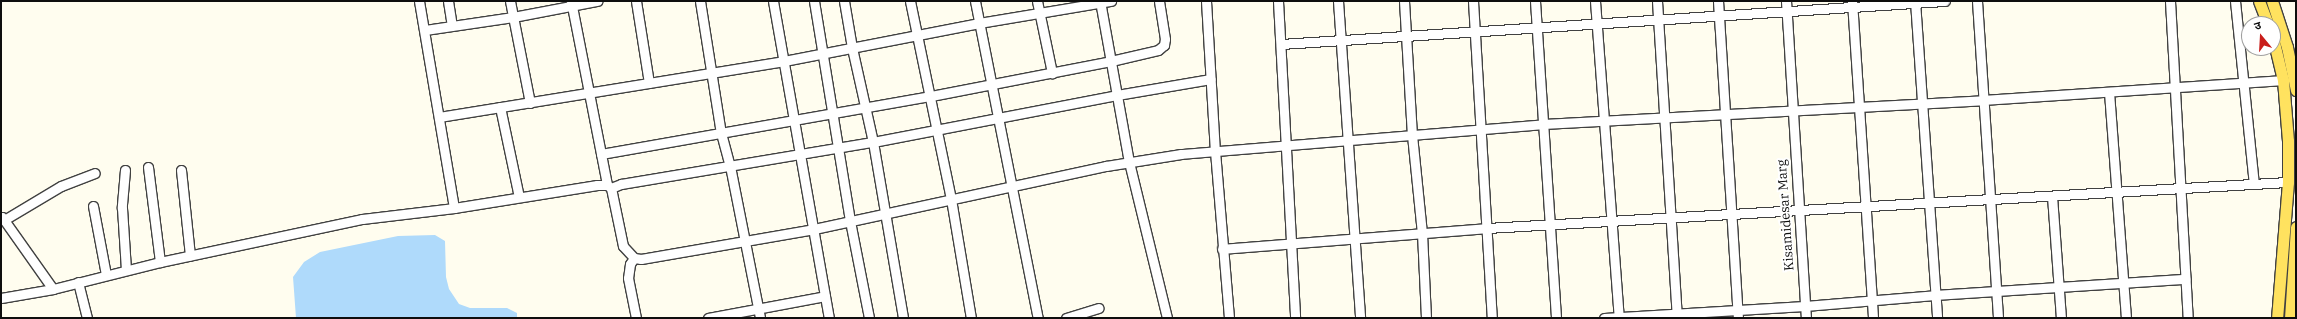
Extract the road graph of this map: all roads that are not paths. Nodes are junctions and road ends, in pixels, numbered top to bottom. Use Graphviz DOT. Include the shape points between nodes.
graph roads {
  1 [pos="420,1"];
  2 [pos="448,1"];
  3 [pos="510,1"];
  4 [pos="597,1"];
  5 [pos="636,1"];
  6 [pos="700,1"];
  7 [pos="773,1"];
  8 [pos="814,1"];
  9 [pos="844,1"];
  10 [pos="910,1"];
  11 [pos="975,1"];
  12 [pos="1037,1"];
  13 [pos="1111,1"];
  14 [pos="1159,1"];
  15 [pos="1206,1"];
  16 [pos="1278,1"];
  17 [pos="1338,1"];
  18 [pos="1404,1"];
  19 [pos="1473,1"];
  20 [pos="1535,1"];
  21 [pos="1595,1"];
  22 [pos="1657,1"];
  23 [pos="1718,1"];
  24 [pos="1945,1"];
  25 [pos="1977,1"];
  26 [pos="2170,1"];
  27 [pos="2235,1"];
  28 [pos="2260,1"];
  29 [pos="2272,1"];
  30 [pos="1100,2"];
  31 [pos="1915,2"];
  32 [pos="1853,3"];
  33 [pos="571,4"];
  34 [pos="1786,6"];
  35 [pos="1039,13"];
  36 [pos="1718,15"];
  37 [pos="2265,16"];
  38 [pos="513,17"];
  39 [pos="1658,19"];
  40 [pos="979,23"];
  41 [pos="1596,23"];
  42 [pos="452,26"];
  43 [pos="1536,28"];
  44 [pos="425,30"];
  45 [pos="1475,32"];
  46 [pos="917,35"];
  47 [pos="1407,35"];
  48 [pos="1341,40"];
  49 [pos="1281,44"];
  50 [pos="852,48"];
  51 [pos="824,53"];
  52 [pos="2277,56"];
  53 [pos="784,61"];
  54 [pos="1111,62"];
  55 [pos="713,72"];
  56 [pos="1052,73"];
  57 [pos="2295,77"];
  58 [pos="1211,79"];
  59 [pos="2283,80"];
  60 [pos="649,83"];
  61 [pos="2245,83"];
  62 [pos="991,84"];
  63 [pos="2175,88"];
  64 [pos="2296,90"];
  65 [pos="2109,92"];
  66 [pos="590,93"];
  67 [pos="1117,95"];
  68 [pos="931,96"];
  69 [pos="1983,100"];
  70 [pos="530,102"];
  71 [pos="1921,103"];
  72 [pos="500,107"];
  73 [pos="866,107"];
  74 [pos="1859,107"];
  75 [pos="1792,111"];
  76 [pos="833,113"];
  77 [pos="1726,115"];
  78 [pos="440,117"];
  79 [pos="998,118"];
  80 [pos="1664,119"];
  81 [pos="795,120"];
  82 [pos="1605,122"];
  83 [pos="1543,124"];
  84 [pos="937,129"];
  85 [pos="1482,130"];
  86 [pos="722,133"];
  87 [pos="1412,134"];
  88 [pos="1348,140"];
  89 [pos="873,142"];
  90 [pos="1287,145"];
  91 [pos="838,148"];
  92 [pos="1215,151"];
  93 [pos="601,154"];
  94 [pos="800,154"];
  95 [pos="1129,162"];
  96 [pos="730,166"];
  97 [pos="148,167"];
  98 [pos="125,170"];
  99 [pos="181,170"];
  100 [pos="95,173"];
  101 [pos="2288,182"];
  102 [pos="2254,184"];
  103 [pos="609,186"];
  104 [pos="1012,186"];
  105 [pos="2181,187"];
  106 [pos="2115,192"];
  107 [pos="2052,196"];
  108 [pos="519,197"];
  109 [pos="950,199"];
  110 [pos="1991,201"];
  111 [pos="1928,202"];
  112 [pos="93,206"];
  113 [pos="1866,206"];
  114 [pos="454,208"];
  115 [pos="1799,211"];
  116 [pos="884,214"];
  117 [pos="1732,215"];
  118 [pos="3,218"];
  119 [pos="1672,218"];
  120 [pos="850,221"];
  121 [pos="1611,222"];
  122 [pos="1550,225"];
  123 [pos="2296,227"];
  124 [pos="1487,228"];
  125 [pos="814,229"];
  126 [pos="1422,233"];
  127 [pos="1356,238"];
  128 [pos="746,242"];
  129 [pos="1292,242"];
  130 [pos="1222,249"];
  131 [pos="190,256"];
  132 [pos="634,258"];
  133 [pos="160,262"];
  134 [pos="2295,264"];
  135 [pos="126,270"];
  136 [pos="106,275"];
  137 [pos="2185,279"];
  138 [pos="78,282"];
  139 [pos="2122,284"];
  140 [pos="2059,288"];
  141 [pos="53,289"];
  142 [pos="1996,292"];
  143 [pos="1935,295"];
  144 [pos="825,296"];
  145 [pos="1,298"];
  146 [pos="1872,300"];
  147 [pos="1805,306"];
  148 [pos="758,308"];
  149 [pos="1099,308"];
  150 [pos="1738,314"];
  151 [pos="1677,316"];
  152 [pos="87,318"];
  153 [pos="636,318"];
  154 [pos="708,318"];
  155 [pos="760,318"];
  156 [pos="829,318"];
  157 [pos="869,318"];
  158 [pos="903,318"];
  159 [pos="971,318"];
  160 [pos="1038,318"];
  161 [pos="1066,318"];
  162 [pos="1167,318"];
  163 [pos="1229,318"];
  164 [pos="1295,318"];
  165 [pos="1360,318"];
  166 [pos="1426,318"];
  167 [pos="1492,318"];
  168 [pos="1556,318"];
  169 [pos="1604,318"];
  170 [pos="1619,318"];
  171 [pos="1806,318"];
  172 [pos="1873,318"];
  173 [pos="1937,318"];
  174 [pos="1998,318"];
  175 [pos="2061,318"];
  176 [pos="2126,318"];
  177 [pos="2188,318"];
  178 [pos="2277,318"];
  179 [pos="2290,318"];
  1 -- 44 [label="street"];
  2 -- 42 [label="street"];
  3 -- 38 [label="street"];
  4 -- 33 [label="street"];
  5 -- 60 [label="street"];
  6 -- 55 [label="street"];
  7 -- 53 [label="street"];
  8 -- 51 [label="street"];
  9 -- 50 [label="street"];
  10 -- 46 [label="street"];
  11 -- 40 [label="street"];
  12 -- 35 [label="street"];
  13 -- 30 [label="street"];
  14 -- 54 [label="street" via="1165,39 1162,48"];
  15 -- 58 [label="street"];
  16 -- 49 [label="street"];
  17 -- 48 [label="street"];
  18 -- 47 [label="street"];
  19 -- 45 [label="street"];
  20 -- 43 [label="street"];
  21 -- 41 [label="street"];
  22 -- 39 [label="street"];
  23 -- 36 [label="street"];
  24 -- 31 [label="street"];
  25 -- 69 [label="street"];
  26 -- 63 [label="street"];
  27 -- 61 [label="street"];
  28 -- 37 [label="main road"];
  29 -- 57 [label="main road"];
  30 -- 35 [label="street"];
  30 -- 54 [label="street"];
  31 -- 32 [label="street"];
  31 -- 71 [label="street"];
  32 -- 34 [label="street"];
  32 -- 74 [label="street"];
  33 -- 38 [label="street"];
  33 -- 66 [label="street"];
  34 -- 36 [label="street"];
  34 -- 75 [label="street, Kisamidesar Marg"];
  35 -- 40 [label="street"];
  35 -- 56 [label="street"];
  36 -- 39 [label="street"];
  36 -- 77 [label="street"];
  38 -- 42 [label="street"];
  38 -- 70 [label="street"];
  39 -- 41 [label="street"];
  39 -- 80 [label="street"];
  40 -- 46 [label="street"];
  40 -- 62 [label="street"];
  41 -- 43 [label="street"];
  41 -- 82 [label="street"];
  42 -- 44 [label="street"];
  43 -- 45 [label="street"];
  43 -- 83 [label="street"];
  44 -- 78 [label="street"];
  45 -- 47 [label="street"];
  45 -- 85 [label="street"];
  46 -- 50 [label="street"];
  46 -- 68 [label="street"];
  47 -- 48 [label="street"];
  47 -- 87 [label="street"];
  48 -- 49 [label="street"];
  48 -- 88 [label="street"];
  49 -- 90 [label="street"];
  50 -- 51 [label="street"];
  50 -- 73 [label="street"];
  51 -- 53 [label="street"];
  51 -- 76 [label="street"];
  52 -- 59 [label="main road"];
  53 -- 55 [label="street"];
  53 -- 81 [label="street"];
  54 -- 56 [label="street"];
  54 -- 67 [label="street"];
  55 -- 60 [label="street"];
  55 -- 86 [label="street"];
  56 -- 62 [label="street"];
  57 -- 59 [label="main road"];
  57 -- 64 [label="main road"];
  58 -- 67 [label="street"];
  58 -- 92 [label="street"];
  59 -- 61 [label="street"];
  59 -- 101 [label="main road" via="2288,141"];
  60 -- 66 [label="street"];
  61 -- 63 [label="street"];
  61 -- 102 [label="street"];
  62 -- 68 [label="street"];
  62 -- 79 [label="street"];
  63 -- 65 [label="street"];
  63 -- 105 [label="street"];
  65 -- 69 [label="street"];
  65 -- 106 [label="street"];
  66 -- 70 [label="street"];
  66 -- 93 [label="street"];
  67 -- 79 [label="street"];
  67 -- 95 [label="street"];
  68 -- 73 [label="street"];
  68 -- 84 [label="street"];
  69 -- 71 [label="street"];
  69 -- 110 [label="street"];
  70 -- 72 [label="street"];
  71 -- 74 [label="street"];
  71 -- 111 [label="street"];
  72 -- 78 [label="street"];
  72 -- 108 [label="street"];
  73 -- 76 [label="street"];
  73 -- 89 [label="street"];
  74 -- 75 [label="street"];
  74 -- 113 [label="street"];
  75 -- 77 [label="street"];
  75 -- 115 [label="street, Kisamidesar Marg"];
  76 -- 81 [label="street"];
  76 -- 91 [label="street"];
  77 -- 80 [label="street"];
  77 -- 117 [label="street"];
  78 -- 114 [label="street"];
  79 -- 84 [label="street"];
  79 -- 104 [label="street"];
  80 -- 82 [label="street"];
  80 -- 119 [label="street"];
  81 -- 86 [label="street"];
  81 -- 94 [label="street"];
  82 -- 83 [label="street"];
  82 -- 121 [label="street"];
  83 -- 85 [label="street"];
  83 -- 122 [label="street"];
  84 -- 89 [label="street"];
  84 -- 109 [label="street"];
  85 -- 87 [label="street"];
  85 -- 124 [label="street"];
  86 -- 93 [label="street"];
  86 -- 96 [label="street"];
  87 -- 88 [label="street"];
  87 -- 126 [label="street"];
  88 -- 90 [label="street"];
  88 -- 127 [label="street"];
  89 -- 91 [label="street"];
  89 -- 116 [label="street"];
  90 -- 92 [label="street"];
  90 -- 129 [label="street"];
  91 -- 94 [label="street"];
  91 -- 120 [label="street"];
  92 -- 95 [label="street"];
  92 -- 130 [label="street"];
  93 -- 103 [label="street"];
  94 -- 96 [label="street"];
  94 -- 125 [label="street"];
  95 -- 104 [label="street"];
  95 -- 162 [label="street"];
  96 -- 103 [label="street"];
  96 -- 128 [label="street"];
  97 -- 133 [label="street"];
  98 -- 135 [label="street" via="122,208"];
  99 -- 131 [label="street"];
  100 -- 118 [label="street" via="61,186"];
  101 -- 102 [label="street"];
  101 -- 178 [label="main road"];
  102 -- 105 [label="street"];
  103 -- 108 [label="street" via="597,184"];
  103 -- 132 [label="street" via="623,246"];
  104 -- 109 [label="street"];
  104 -- 160 [label="street"];
  105 -- 106 [label="street"];
  105 -- 137 [label="street"];
  106 -- 107 [label="street"];
  106 -- 139 [label="street"];
  107 -- 110 [label="street"];
  107 -- 140 [label="street"];
  108 -- 114 [label="street"];
  109 -- 116 [label="street"];
  109 -- 159 [label="street"];
  110 -- 111 [label="street"];
  110 -- 142 [label="street"];
  111 -- 113 [label="street"];
  111 -- 143 [label="street"];
  112 -- 136 [label="street"];
  113 -- 115 [label="street"];
  113 -- 146 [label="street"];
  114 -- 131 [label="street" via="362,219"];
  115 -- 117 [label="street"];
  115 -- 147 [label="street, Kisamidesar Marg"];
  116 -- 120 [label="street"];
  116 -- 158 [label="street"];
  117 -- 119 [label="street"];
  117 -- 150 [label="street"];
  118 -- 141 [label="street"];
  119 -- 121 [label="street"];
  119 -- 151 [label="street"];
  120 -- 125 [label="street"];
  120 -- 157 [label="street"];
  121 -- 122 [label="street"];
  121 -- 170 [label="street"];
  122 -- 124 [label="street"];
  122 -- 168 [label="street"];
  123 -- 134 [label="main road"];
  124 -- 126 [label="street"];
  124 -- 167 [label="street"];
  125 -- 128 [label="street"];
  125 -- 144 [label="street"];
  126 -- 127 [label="street"];
  126 -- 166 [label="street"];
  127 -- 129 [label="street"];
  127 -- 165 [label="street"];
  128 -- 132 [label="street" via="651,258"];
  128 -- 148 [label="street"];
  129 -- 130 [label="street"];
  129 -- 164 [label="street"];
  130 -- 163 [label="street"];
  131 -- 133 [label="street"];
  132 -- 153 [label="street" via="630,264 628,278"];
  133 -- 135 [label="street"];
  134 -- 179 [label="main road"];
  135 -- 136 [label="street"];
  136 -- 138 [label="street"];
  137 -- 139 [label="street"];
  137 -- 177 [label="street"];
  138 -- 141 [label="street"];
  138 -- 152 [label="street"];
  139 -- 140 [label="street"];
  139 -- 176 [label="street"];
  140 -- 142 [label="street"];
  140 -- 175 [label="street"];
  141 -- 145 [label="street"];
  142 -- 143 [label="street"];
  142 -- 174 [label="street"];
  143 -- 146 [label="street"];
  143 -- 173 [label="street"];
  144 -- 148 [label="street"];
  144 -- 156 [label="street"];
  146 -- 147 [label="street"];
  146 -- 172 [label="street"];
  147 -- 150 [label="street"];
  147 -- 171 [label="street, Kisamidesar Marg"];
  148 -- 154 [label="street"];
  148 -- 155 [label="street"];
  149 -- 161 [label="street"];
  150 -- 151 [label="street"];
  151 -- 170 [label="street"];
  169 -- 170 [label="street"];
}
